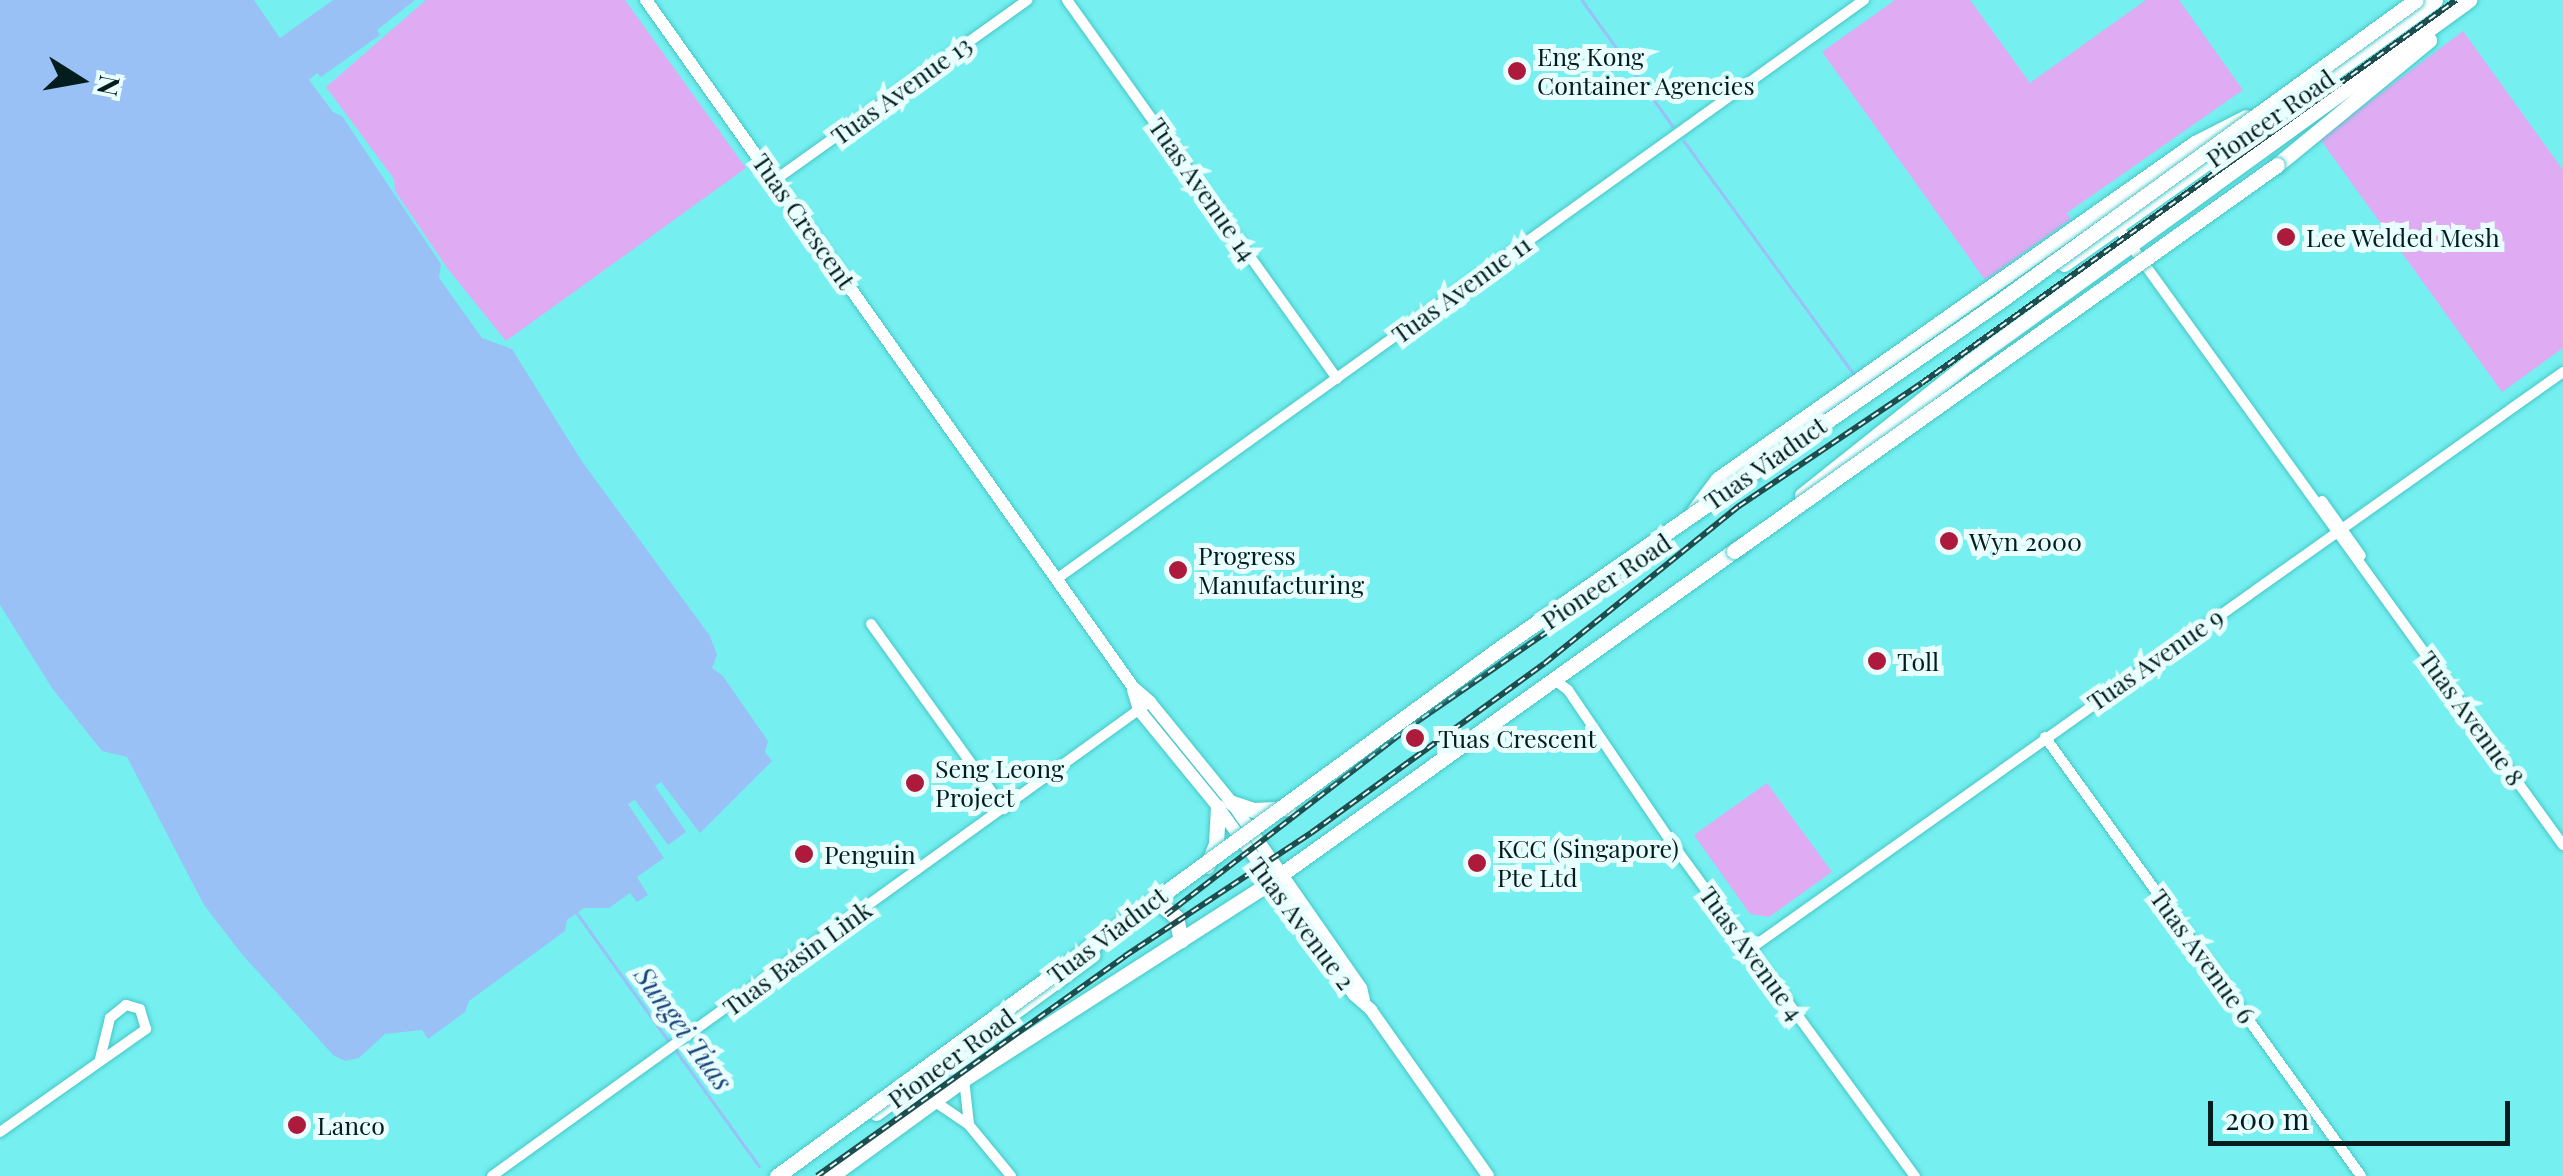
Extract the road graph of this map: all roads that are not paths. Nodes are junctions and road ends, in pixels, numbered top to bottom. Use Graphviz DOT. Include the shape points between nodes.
graph roads {
  1 [pos="646,0"];
  2 [pos="1027,0"];
  3 [pos="1068,0"];
  4 [pos="1864,0"];
  5 [pos="2416,0"];
  6 [pos="2435,0"];
  7 [pos="2469,0"];
  8 [pos="2479,0"];
  9 [pos="2317,86"];
  10 [pos="775,180"];
  11 [pos="2117,226"];
  12 [pos="2131,245"];
  13 [pos="2563,372"];
  14 [pos="1338,378"];
  15 [pos="1690,515"];
  16 [pos="2339,530"];
  17 [pos="1734,551"];
  18 [pos="1058,578"];
  19 [pos="871,624"];
  20 [pos="1556,681"];
  21 [pos="1144,706"];
  22 [pos="2045,737"];
  23 [pos="1225,805"];
  24 [pos="1288,808"];
  25 [pos="1004,809"];
  26 [pos="1248,838"];
  27 [pos="2563,845"];
  28 [pos="1206,870"];
  29 [pos="1276,877"];
  30 [pos="1160,904"];
  31 [pos="1181,940"];
  32 [pos="1750,949"];
  33 [pos="100,1059"];
  34 [pos="964,1078"];
  35 [pos="934,1101"];
  36 [pos="969,1125"];
  37 [pos="0,1132"];
  38 [pos="492,1176"];
  39 [pos="777,1176"];
  40 [pos="787,1176"];
  41 [pos="831,1176"];
  42 [pos="1011,1176"];
  43 [pos="1488,1176"];
  44 [pos="1916,1176"];
  45 [pos="2362,1176"];
  1 -- 10 [label="street, Tuas Crescent"];
  2 -- 10 [label="street, Tuas Avenue 13"];
  3 -- 14 [label="street, Tuas Avenue 14"];
  4 -- 14 [label="street, Tuas Avenue 11"];
  5 -- 15 [label="main road, Tuas Viaduct, bridge"];
  6 -- 9 [label="main road, Pioneer Road"];
  7 -- 12 [label="main road, Pioneer Road"];
  8 -- 17 [label="main road, bridge" via="2277,166"];
  9 -- 11 [label="main road, Pioneer Road"];
  9 -- 15 [label="main road" via="2195,143 1718,479"];
  10 -- 18 [label="street, Tuas Crescent"];
  11 -- 12 [label="street, Tuas Avenue 8"];
  11 -- 24 [label="main road, Pioneer Road"];
  12 -- 16 [label="street, Tuas Avenue 8"];
  12 -- 17 [label="main road, Pioneer Road" via="1972,360"];
  13 -- 16 [label="street, Tuas Avenue 9"];
  14 -- 18 [label="street, Tuas Avenue 11"];
  15 -- 39 [label="main road, Tuas Viaduct, bridge"];
  16 -- 22 [label="street, Tuas Avenue 9"];
  16 -- 27 [label="street, Tuas Avenue 8"];
  17 -- 20 [label="main road, Pioneer Road"];
  18 -- 21 [label="street, Tuas Crescent"];
  19 -- 25 [label="street"];
  20 -- 29 [label="main road, Pioneer Road"];
  20 -- 32 [label="street, Tuas Avenue 4"];
  21 -- 23 [label="street, Tuas Crescent"];
  21 -- 25 [label="street, Tuas Basin Link"];
  22 -- 32 [label="street, Tuas Avenue 9"];
  22 -- 45 [label="street, Tuas Avenue 6"];
  23 -- 24 [label="main road"];
  23 -- 26 [label="street, Tuas Crescent"];
  23 -- 28 [label="main road"];
  24 -- 26 [label="main road, Pioneer Road"];
  25 -- 38 [label="street, Tuas Basin Link"];
  26 -- 28 [label="main road, Pioneer Road"];
  26 -- 29 [label="street, Tuas Crescent"];
  28 -- 30 [label="main road, Pioneer Road"];
  29 -- 31 [label="main road, Pioneer Road"];
  29 -- 43 [label="street, Tuas Avenue 2" via="1361,988"];
  30 -- 31 [label="main road" via="1176,917"];
  30 -- 40 [label="main road, Pioneer Road"];
  31 -- 34 [label="main road, Pioneer Road"];
  32 -- 44 [label="street, Tuas Avenue 4"];
  33 -- 33 [label="street" via="110,1018 126,1006 140,1008 146,1029"];
  33 -- 37 [label="street"];
  34 -- 35 [label="main road, Pioneer Road"];
  34 -- 36 [label="street"];
  35 -- 36 [label="street"];
  35 -- 41 [label="main road, Pioneer Road"];
  36 -- 42 [label="street"];
}
